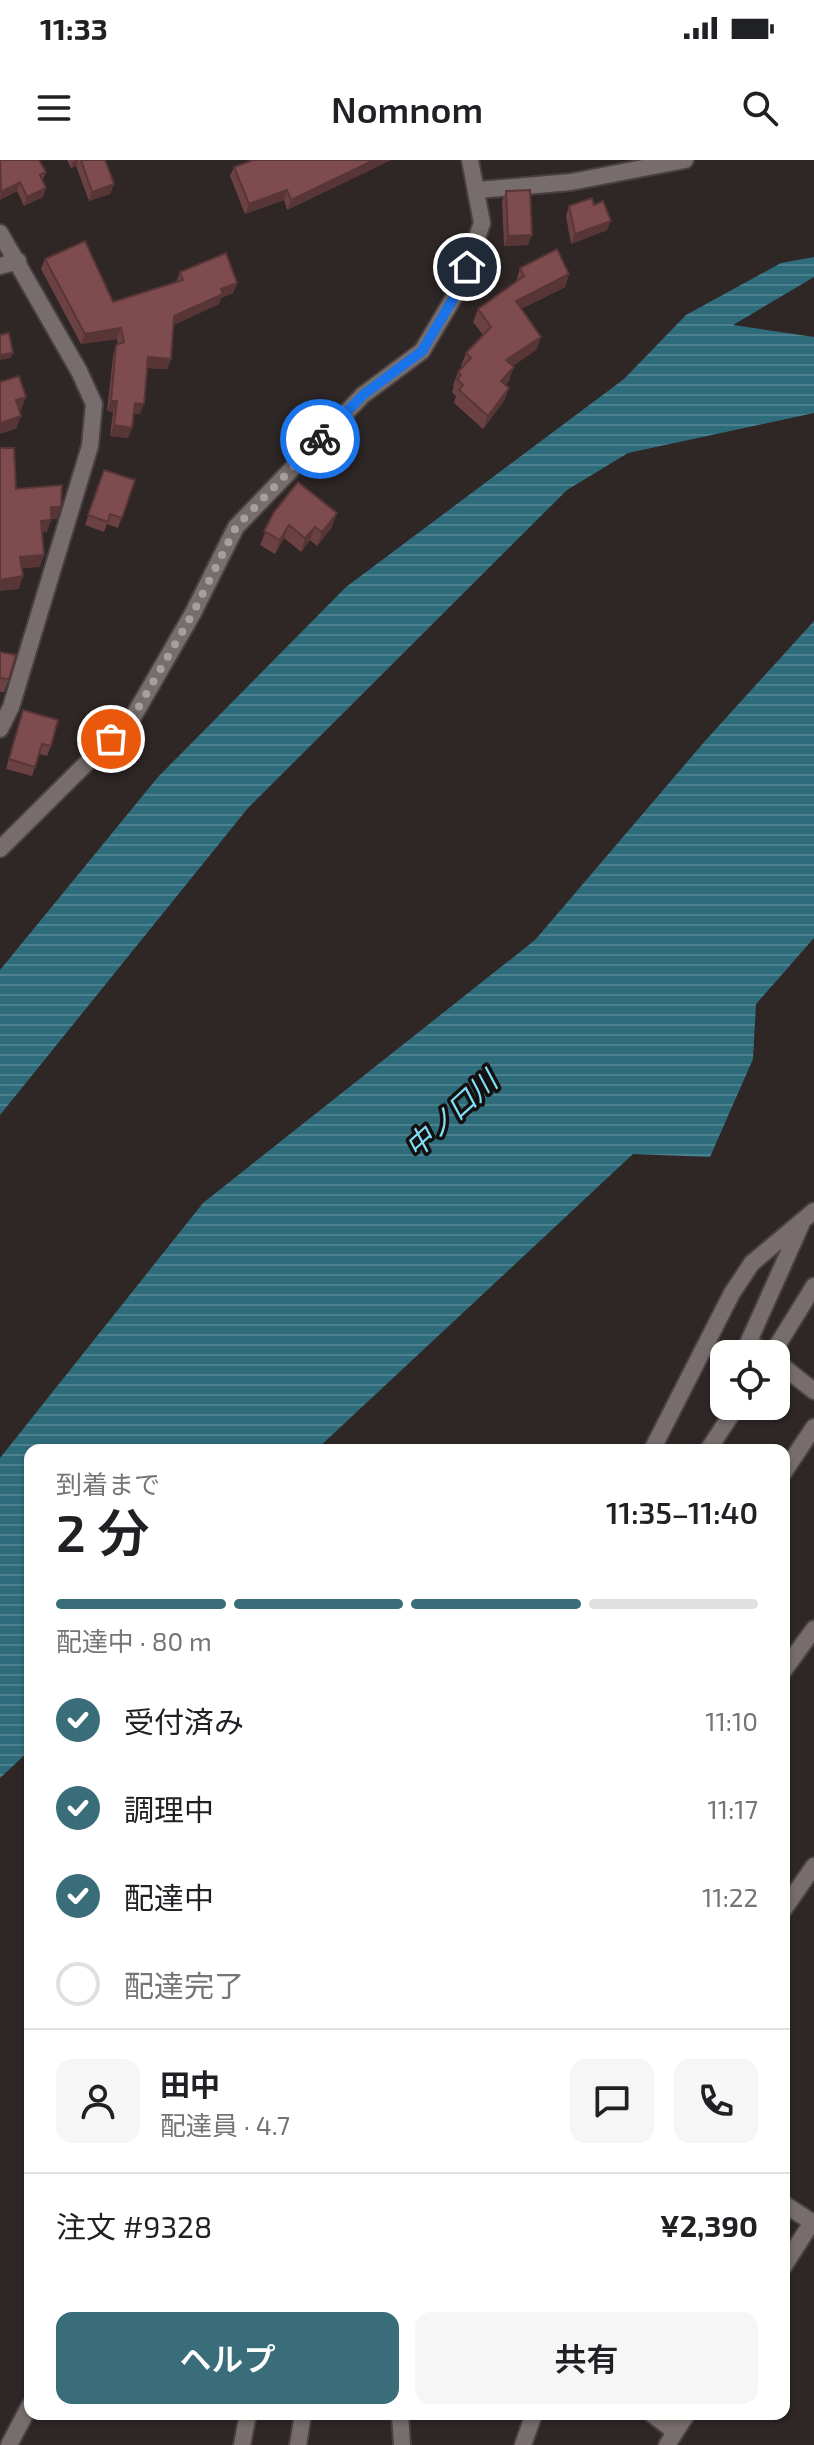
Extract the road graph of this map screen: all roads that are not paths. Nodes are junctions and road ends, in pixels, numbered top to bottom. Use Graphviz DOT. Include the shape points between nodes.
graph roads {
  1 [pos="470,160"];
  2 [pos="685,160"];
  3 [pos="478,190"];
  4 [pos="0,233"];
  5 [pos="18,261"];
  6 [pos="0,266"];
  7 [pos="6,707"];
  8 [pos="0,729"];
  9 [pos="0,849"];
  10 [pos="809,1216"];
  11 [pos="814,1286"];
  12 [pos="749,1340"];
  13 [pos="778,1340"];
  14 [pos="790,1372"];
  15 [pos="814,1391"];
  16 [pos="728,1420"];
  17 [pos="814,1427"];
  18 [pos="655,1444"];
  19 [pos="712,1444"];
  20 [pos="790,1463"];
  21 [pos="814,1629"];
  22 [pos="790,1662"];
  23 [pos="814,1866"];
  24 [pos="790,1900"];
  25 [pos="790,2208"];
  26 [pos="790,2257"];
  27 [pos="24,2416"];
  28 [pos="247,2420"];
  29 [pos="302,2420"];
  30 [pos="400,2420"];
  31 [pos="532,2420"];
  32 [pos="657,2420"];
  33 [pos="683,2420"];
  34 [pos="671,2438"];
  35 [pos="9,2445"];
  36 [pos="242,2445"];
  37 [pos="298,2445"];
  38 [pos="402,2445"];
  39 [pos="523,2445"];
  1 -- 3 [label="street"];
  2 -- 3 [label="street" via="571,182"];
  3 -- 9 [label="street" via="482,223 459,289 422,351 363,395 236,527 133,717"];
  4 -- 5 [label="street"];
  5 -- 6 [label="street"];
  5 -- 7 [label="street" via="94,404 90,446"];
  7 -- 8 [label="street"];
  10 -- 12 [label="street"];
  10 -- 18 [label="street" via="752,1263"];
  11 -- 13 [label="street"];
  14 -- 15 [label="street"];
  16 -- 19 [label="street"];
  17 -- 20 [label="street"];
  21 -- 22 [label="street"];
  23 -- 24 [label="street"];
  25 -- 26 [label="street" via="812,2222"];
  27 -- 35 [label="street"];
  28 -- 36 [label="street"];
  29 -- 37 [label="street"];
  30 -- 38 [label="street"];
  31 -- 39 [label="street"];
  32 -- 34 [label="street"];
  33 -- 34 [label="street"];
}
